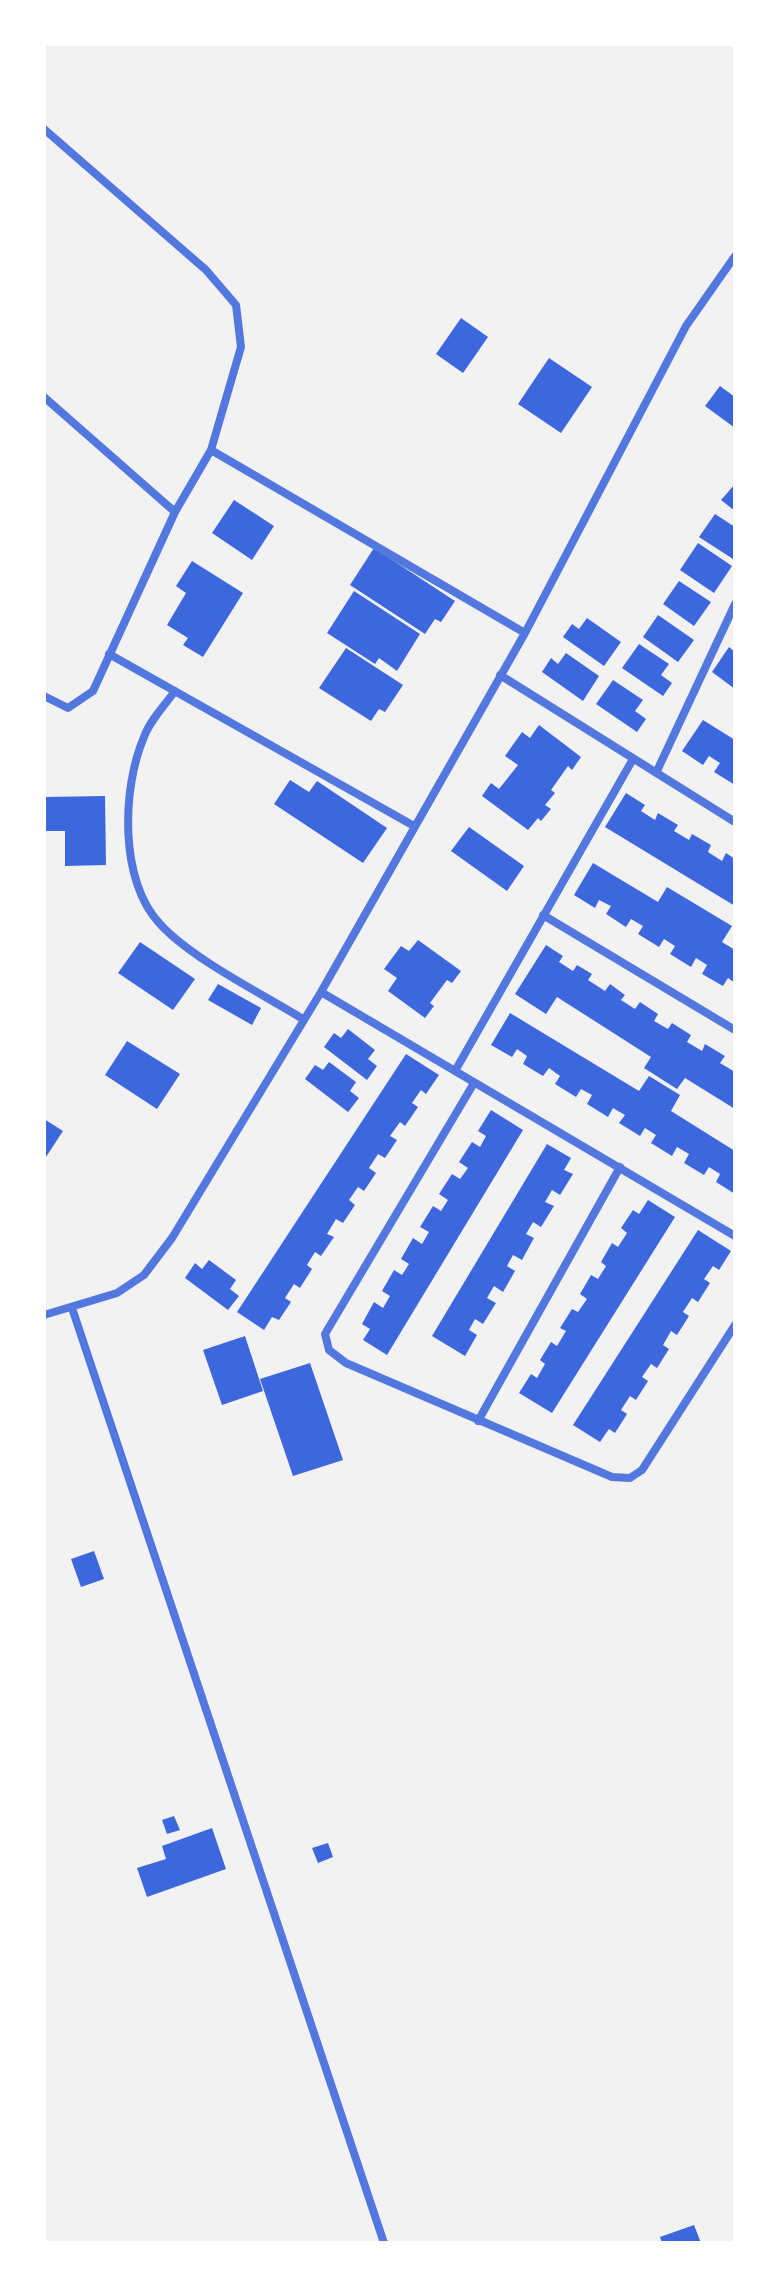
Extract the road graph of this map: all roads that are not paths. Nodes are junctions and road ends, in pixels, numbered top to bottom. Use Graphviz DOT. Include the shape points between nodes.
graph roads {
  1 [pos="44,129"];
  2 [pos="735,256"];
  3 [pos="44,397"];
  4 [pos="211,450"];
  5 [pos="175,512"];
  6 [pos="735,604"];
  7 [pos="726,620"];
  8 [pos="735,625"];
  9 [pos="525,633"];
  10 [pos="109,654"];
  11 [pos="500,675"];
  12 [pos="175,691"];
  13 [pos="44,696"];
  14 [pos="633,759"];
  15 [pos="656,773"];
  16 [pos="735,822"];
  17 [pos="414,826"];
  18 [pos="543,915"];
  19 [pos="321,992"];
  20 [pos="303,1019"];
  21 [pos="735,1030"];
  22 [pos="455,1071"];
  23 [pos="474,1083"];
  24 [pos="620,1167"];
  25 [pos="735,1236"];
  26 [pos="72,1308"];
  27 [pos="44,1315"];
  28 [pos="735,1325"];
  29 [pos="478,1421"];
  30 [pos="384,2243"];
  1 -- 4 [label="street" via="206,270 236,305 241,347"];
  2 -- 9 [label="street" via="686,326"];
  3 -- 5 [label="street"];
  4 -- 5 [label="street"];
  4 -- 9 [label="street"];
  5 -- 10 [label="street"];
  6 -- 7 [label="street"];
  7 -- 8 [label="street"];
  7 -- 15 [label="street"];
  9 -- 11 [label="street"];
  10 -- 12 [label="street"];
  10 -- 13 [label="street" via="93,691 68,708"];
  11 -- 14 [label="street"];
  11 -- 17 [label="street"];
  12 -- 17 [label="street"];
  12 -- 20 [label="street" via="145,733 132,769 127,832 140,894 159,923 189,949"];
  14 -- 15 [label="street"];
  14 -- 18 [label="street"];
  15 -- 16 [label="street"];
  17 -- 19 [label="street"];
  18 -- 21 [label="street"];
  18 -- 22 [label="street"];
  19 -- 20 [label="street"];
  19 -- 22 [label="street"];
  20 -- 26 [label="street" via="172,1238 144,1275 117,1293"];
  22 -- 23 [label="street"];
  23 -- 24 [label="street"];
  23 -- 29 [label="street" via="325,1334 329,1350 346,1363"];
  24 -- 25 [label="street"];
  24 -- 29 [label="street"];
  26 -- 27 [label="street"];
  26 -- 30 [label="street"];
  28 -- 29 [label="street" via="642,1470 630,1478 612,1477"];
}
